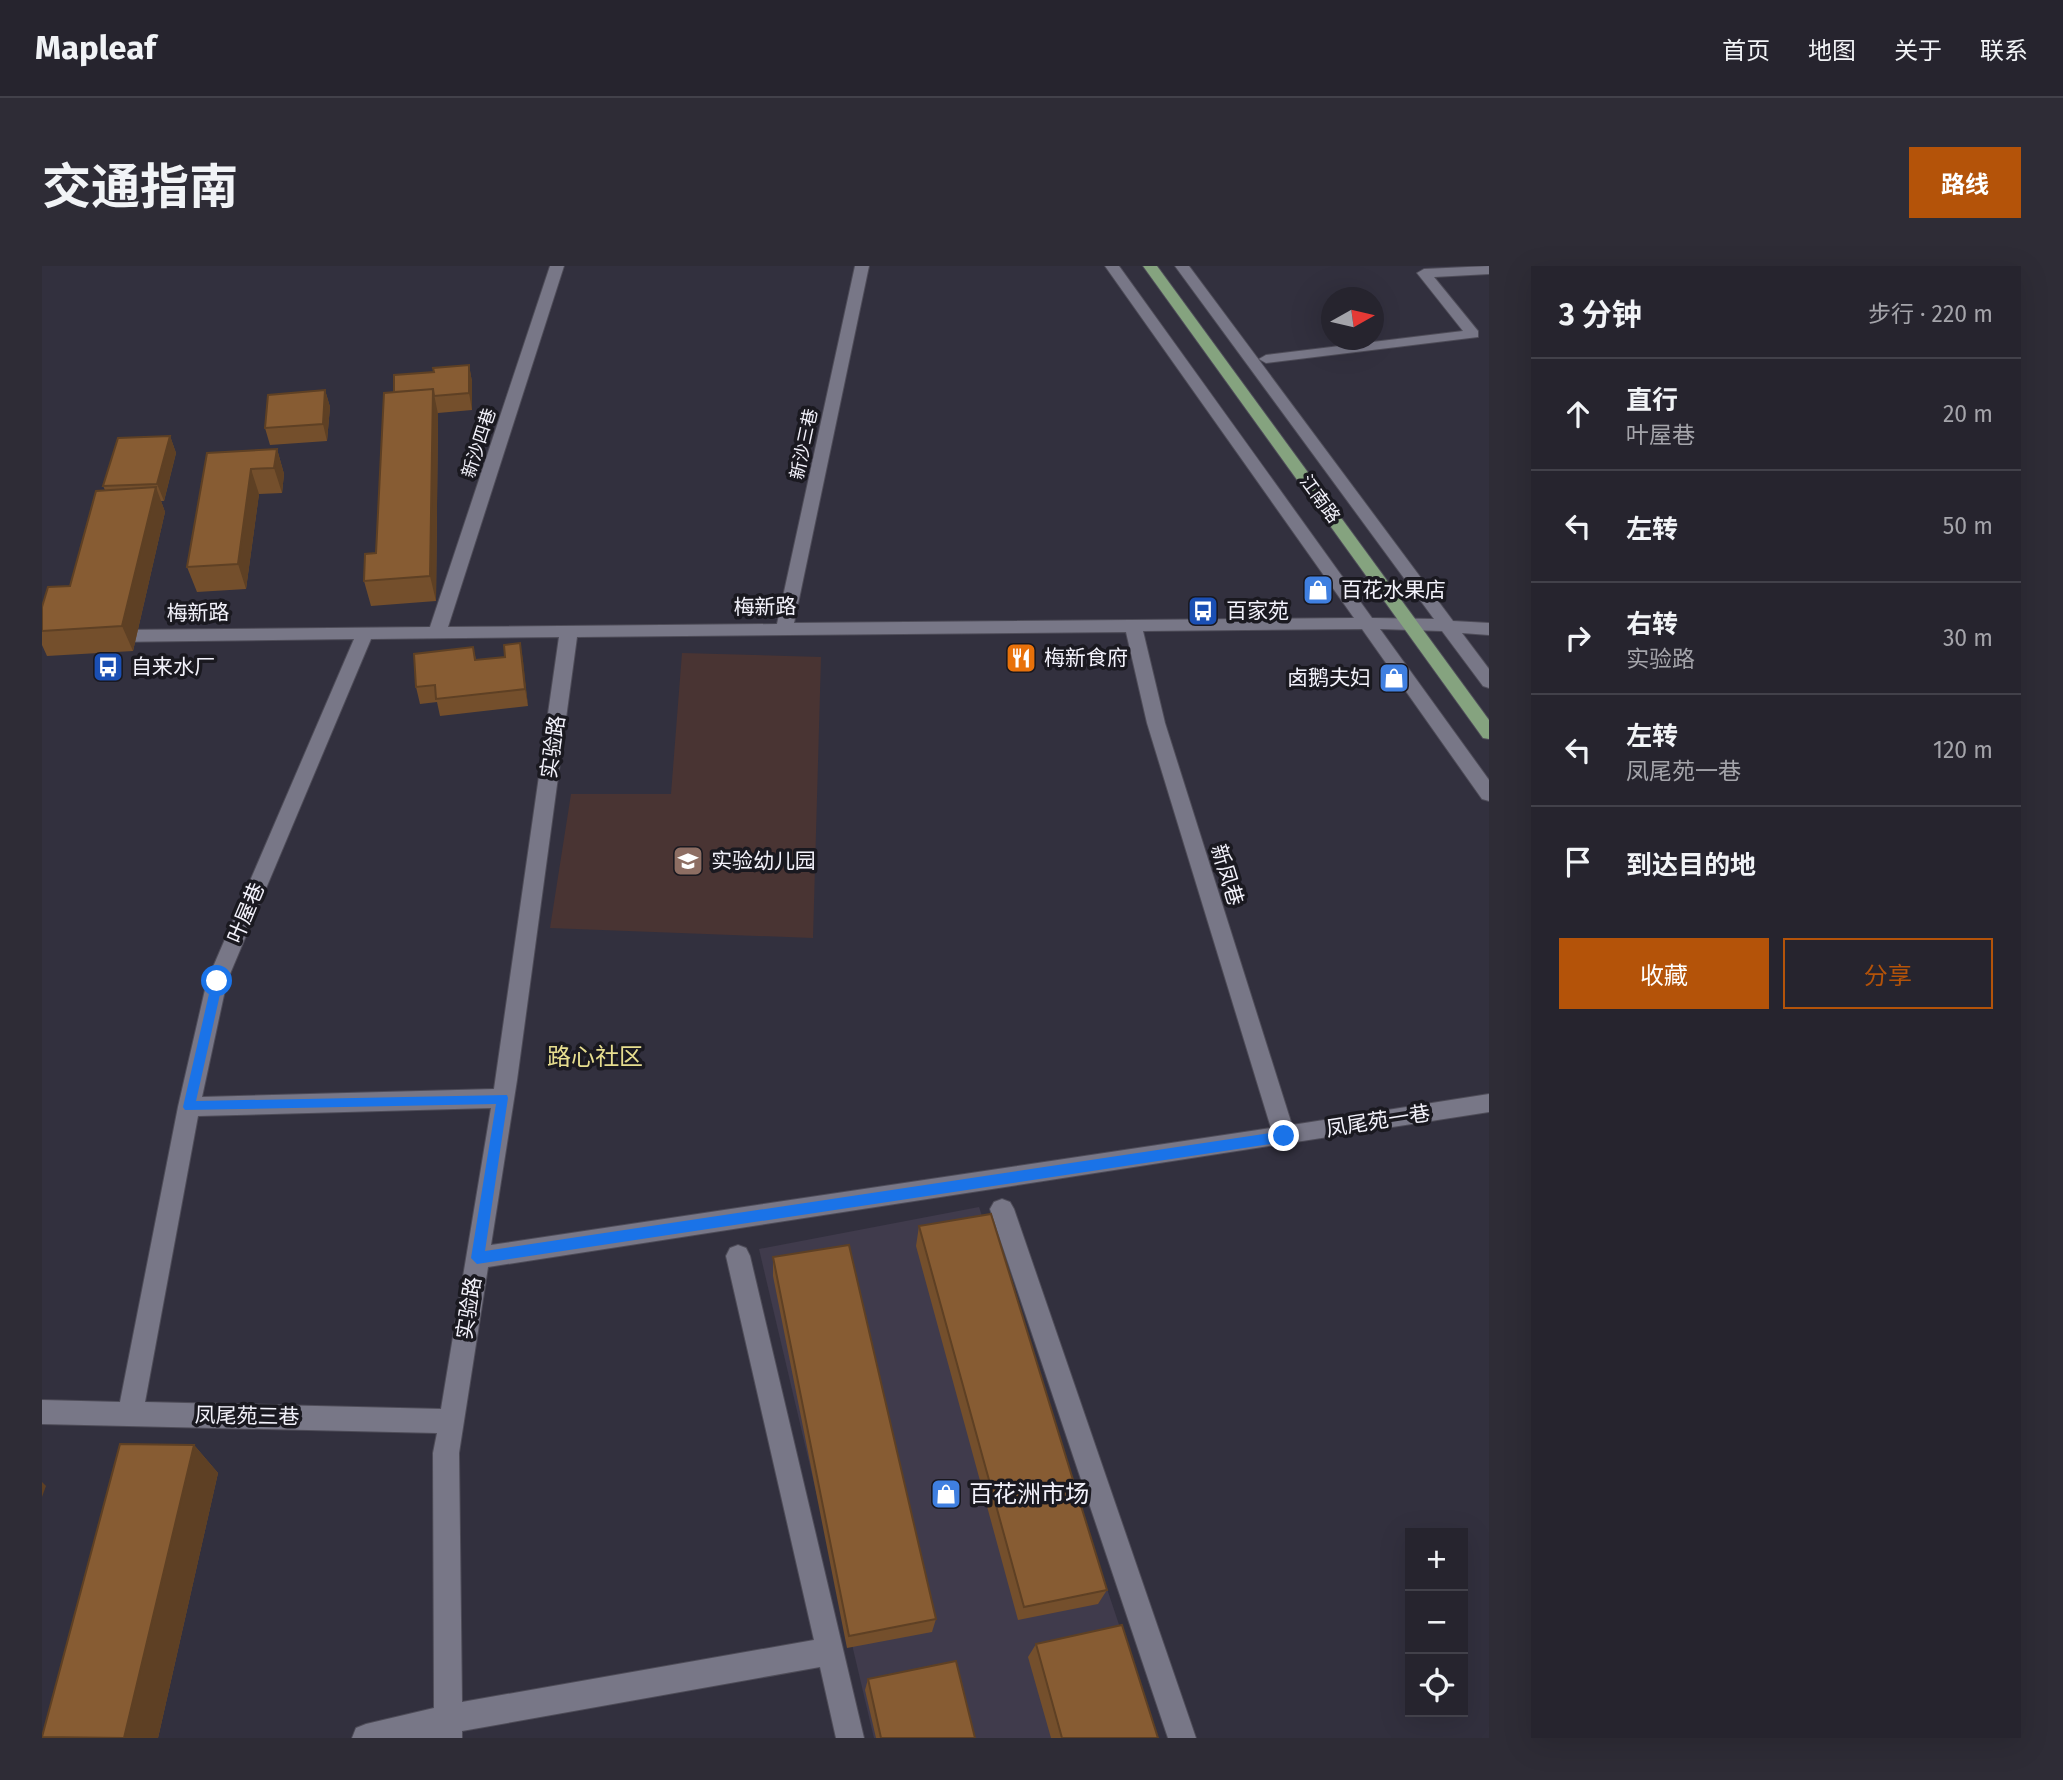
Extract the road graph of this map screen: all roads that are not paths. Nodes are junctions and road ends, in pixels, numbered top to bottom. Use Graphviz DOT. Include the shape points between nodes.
graph roads {
  1 [pos="557,266"];
  2 [pos="862,266"];
  3 [pos="1112,266"];
  4 [pos="1150,266"];
  5 [pos="1182,266"];
  6 [pos="1489,270"];
  7 [pos="1266,359"];
  8 [pos="1409,623"];
  9 [pos="1133,626"];
  10 [pos="784,629"];
  11 [pos="1489,629"];
  12 [pos="569,631"];
  13 [pos="438,633"];
  14 [pos="365,634"];
  15 [pos="96,636"];
  16 [pos="1489,682"];
  17 [pos="1489,733"];
  18 [pos="1489,794"];
  19 [pos="502,1098"];
  20 [pos="1489,1103"];
  21 [pos="189,1107"];
  22 [pos="1284,1136"];
  23 [pos="1002,1209"];
  24 [pos="738,1256"];
  25 [pos="477,1258"];
  26 [pos="42,1412"];
  27 [pos="130,1413"];
  28 [pos="451,1421"];
  29 [pos="830,1651"];
  30 [pos="448,1729"];
  31 [pos="366,1738"];
  32 [pos="850,1738"];
  33 [pos="1182,1738"];
  1 -- 13 [label="street, 新沙四巷"];
  2 -- 10 [label="street, 新沙三巷"];
  3 -- 18 [label="street"];
  4 -- 8 [label="main road, 江南路"];
  5 -- 16 [label="street"];
  6 -- 7 [label="street" via="1424,273 1473,334"];
  8 -- 9 [label="street, 梅新路"];
  8 -- 11 [label="street, 梅新路"];
  8 -- 17 [label="main road, 江南路"];
  9 -- 10 [label="street, 梅新路"];
  9 -- 22 [label="street, 新凤巷" via="1156,723"];
  10 -- 12 [label="street, 梅新路"];
  12 -- 13 [label="street, 梅新路"];
  12 -- 19 [label="street, 实验路"];
  13 -- 14 [label="street, 梅新路"];
  14 -- 15 [label="street, 梅新路"];
  14 -- 21 [label="street, 叶屋巷" via="217,981"];
  19 -- 21 [label="street"];
  19 -- 25 [label="street, 实验路"];
  20 -- 22 [label="street, 凤尾苑一巷"];
  21 -- 27 [label="street, 叶屋巷"];
  22 -- 25 [label="street, 凤尾苑一巷"];
  23 -- 33 [label="street"];
  24 -- 29 [label="street"];
  25 -- 28 [label="street, 实验路"];
  26 -- 27 [label="street, 凤尾苑三巷"];
  27 -- 28 [label="street, 凤尾苑三巷"];
  28 -- 30 [label="street, 实验路" via="446,1453"];
  29 -- 30 [label="street"];
  29 -- 32 [label="street"];
  30 -- 31 [label="street"];
}
